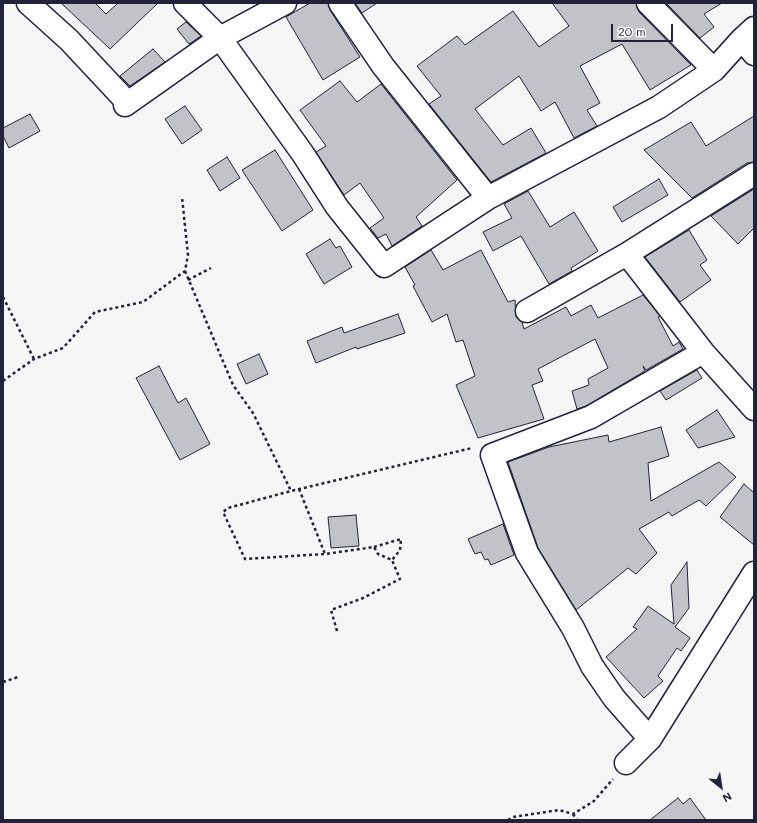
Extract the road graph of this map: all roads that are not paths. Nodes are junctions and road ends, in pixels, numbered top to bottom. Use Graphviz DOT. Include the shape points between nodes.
graph roads {
  1 [pos="28,3"];
  2 [pos="185,3"];
  3 [pos="285,3"];
  4 [pos="340,3"];
  5 [pos="648,3"];
  6 [pos="220,38"];
  7 [pos="750,40"];
  8 [pos="714,70"];
  9 [pos="754,174"];
  10 [pos="488,198"];
  11 [pos="627,254"];
  12 [pos="527,312"];
  13 [pos="703,352"];
  14 [pos="754,409"];
  15 [pos="754,573"];
  16 [pos="650,739"];
  17 [pos="626,763"];
  1 -- 6 [label="street" via="70,40 126,104"];
  2 -- 6 [label="street"];
  3 -- 6 [label="street"];
  4 -- 10 [label="street" via="383,66"];
  5 -- 8 [label="street"];
  6 -- 10 [label="street" via="338,207 384,266"];
  7 -- 8 [label="street"];
  8 -- 10 [label="street" via="659,107"];
  9 -- 11 [label="street"];
  11 -- 12 [label="street"];
  11 -- 13 [label="street"];
  13 -- 14 [label="street"];
  13 -- 16 [label="street" via="590,417 492,455 527,553 573,628 592,666 614,698"];
  15 -- 16 [label="street"];
  16 -- 17 [label="street"];
}
